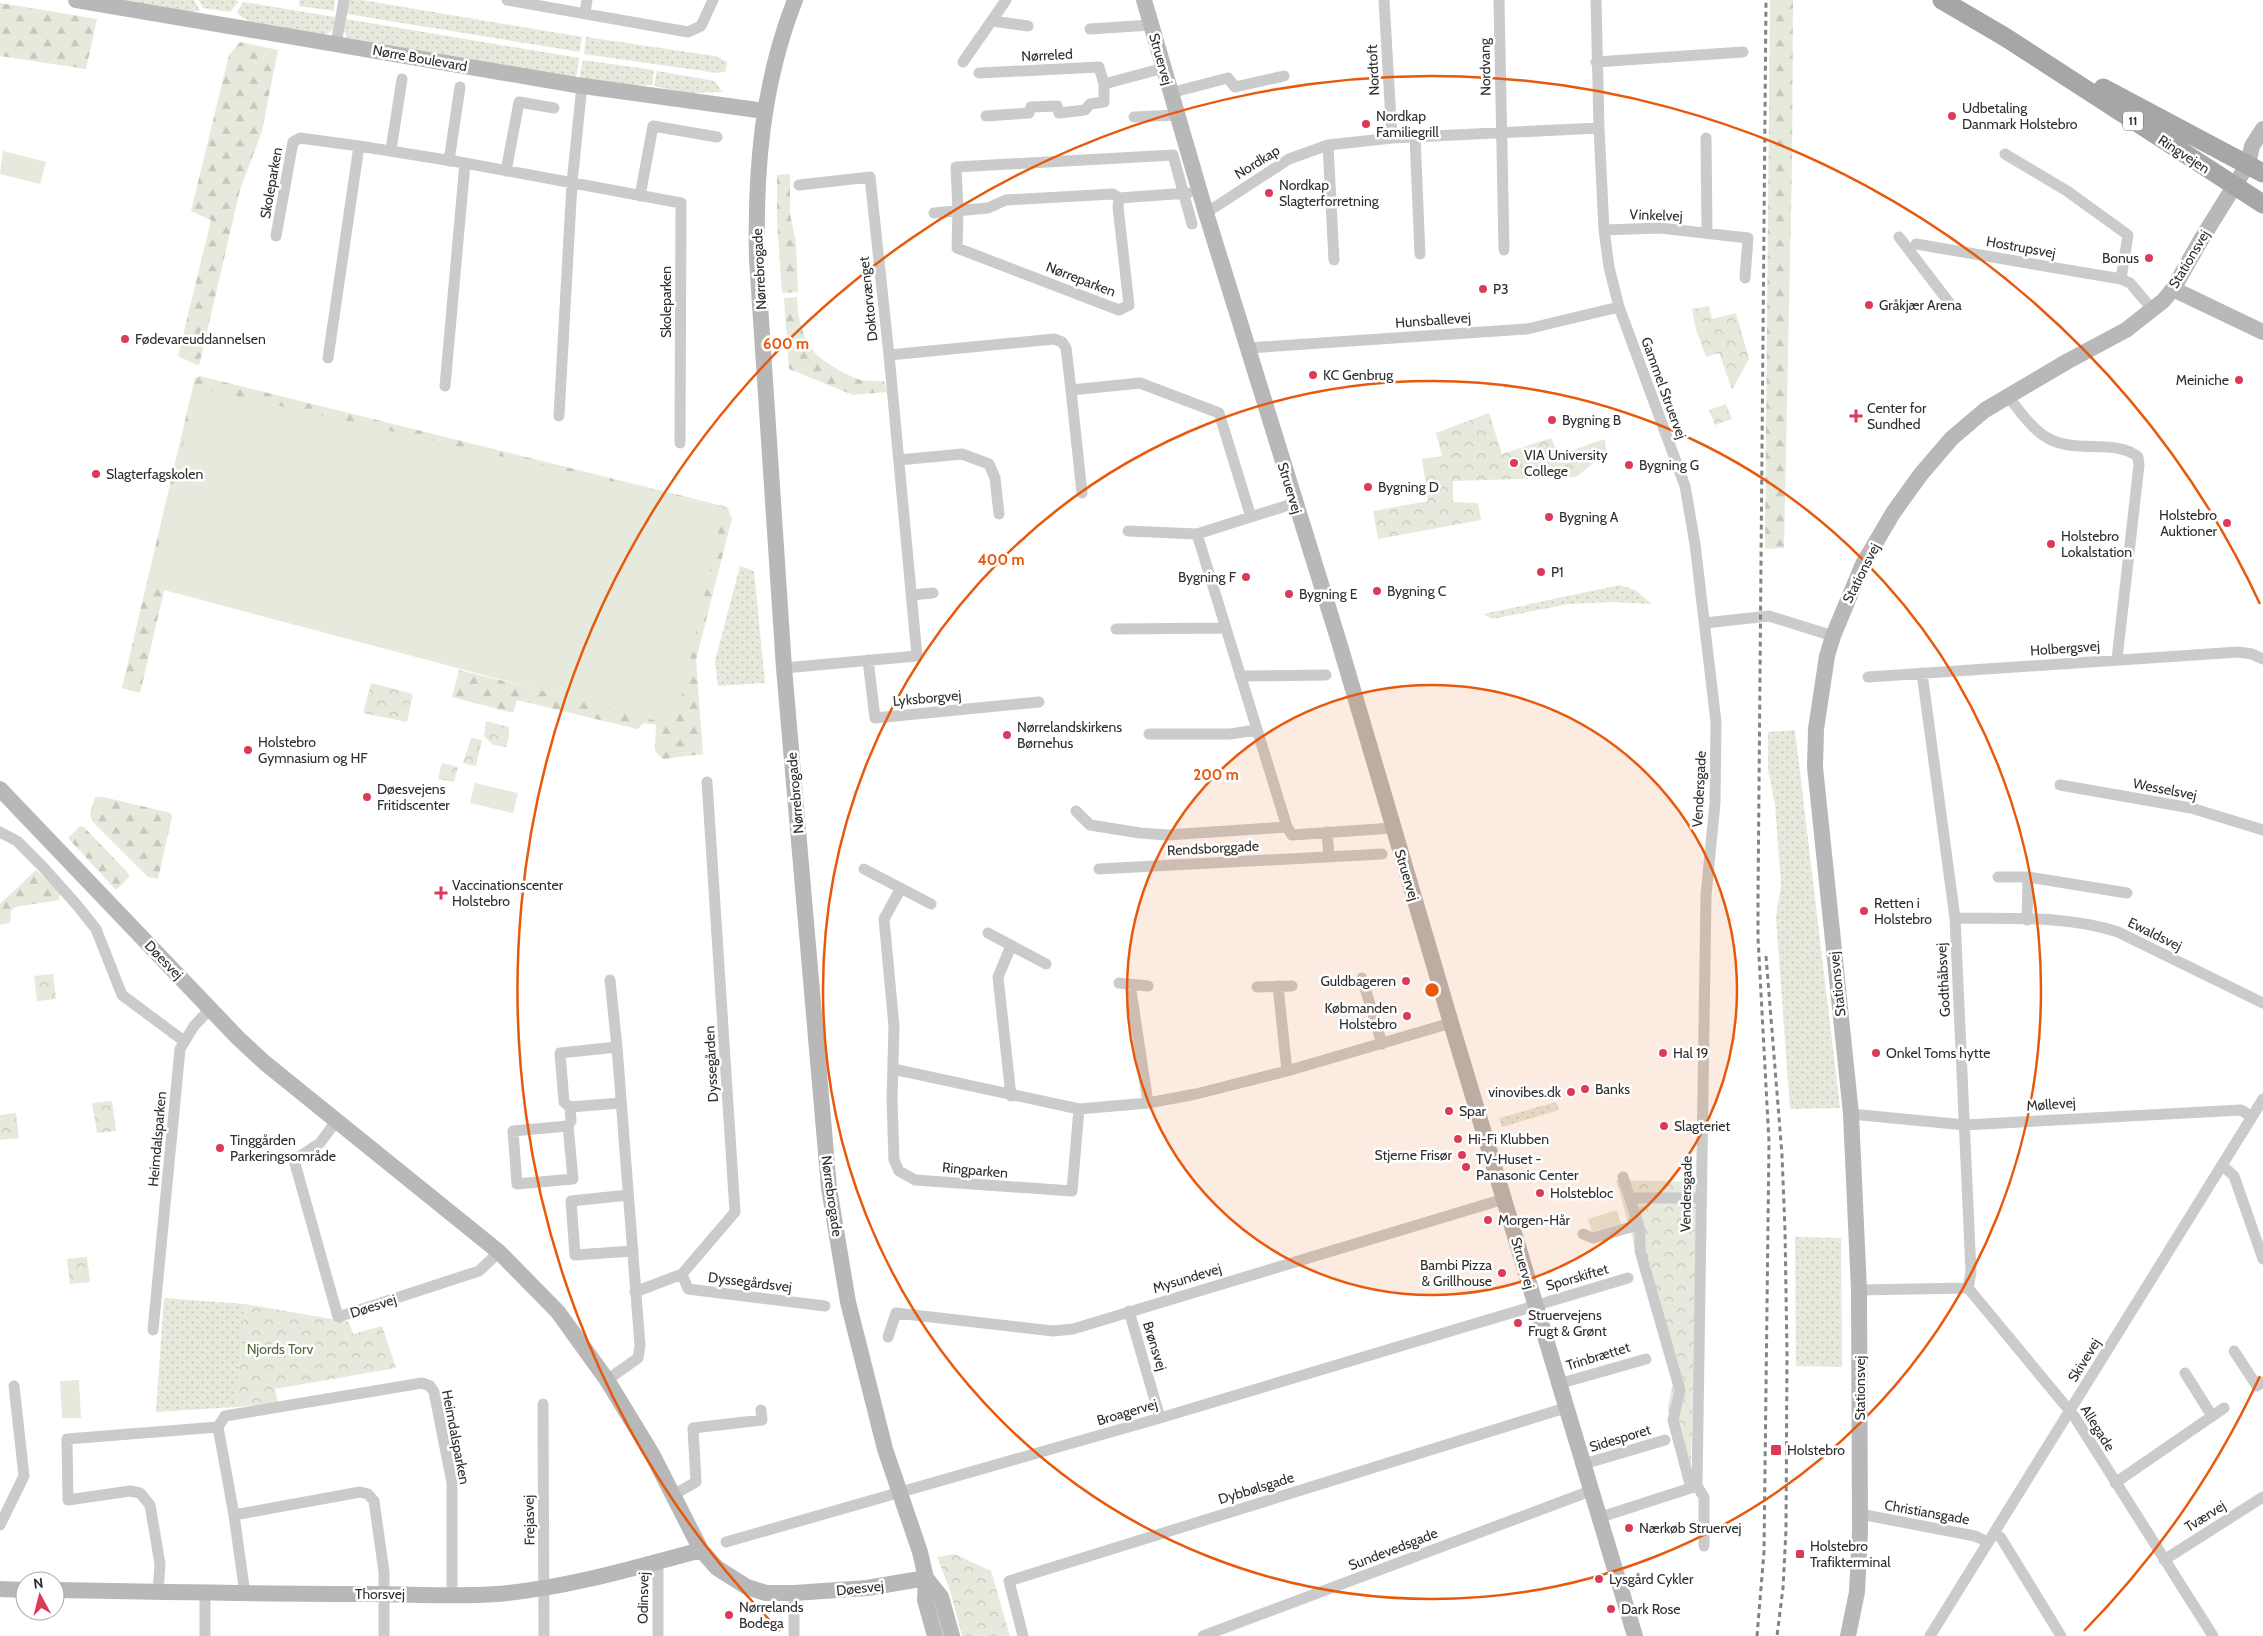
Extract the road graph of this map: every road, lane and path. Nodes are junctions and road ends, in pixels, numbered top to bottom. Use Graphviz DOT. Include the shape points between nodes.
graph roads {
  1 [pos="76,0"];
  2 [pos="344,0"];
  3 [pos="508,0"];
  4 [pos="587,0"];
  5 [pos="713,0"];
  6 [pos="795,0"];
  7 [pos="1006,0"];
  8 [pos="1144,0"];
  9 [pos="1384,0"];
  10 [pos="1499,0"];
  11 [pos="1596,0"];
  12 [pos="1942,0"];
  13 [pos="585,13"];
  14 [pos="992,21"];
  15 [pos="1151,25"];
  16 [pos="1028,26"];
  17 [pos="1090,29"];
  18 [pos="2004,37"];
  19 [pos="336,44"];
  20 [pos="1743,52"];
  21 [pos="963,62"];
  22 [pos="1596,62"];
  23 [pos="1164,68"];
  24 [pos="979,73"];
  25 [pos="1284,76"];
  26 [pos="402,79"];
  27 [pos="1104,84"];
  28 [pos="582,85"];
  29 [pos="460,87"];
  30 [pos="1170,93"];
  31 [pos="554,108"];
  32 [pos="765,111"];
  33 [pos="1177,115"];
  34 [pos="986,116"];
  35 [pos="1134,117"];
  36 [pos="1599,128"];
  37 [pos="2263,129"];
  38 [pos="1501,133"];
  39 [pos="717,137"];
  40 [pos="1415,137"];
  41 [pos="1392,138"];
  42 [pos="1706,138"];
  43 [pos="1328,145"];
  44 [pos="359,146"];
  45 [pos="391,150"];
  46 [pos="2005,154"];
  47 [pos="449,160"];
  48 [pos="465,163"];
  49 [pos="2258,165"];
  50 [pos="506,171"];
  51 [pos="572,183"];
  52 [pos="799,185"];
  53 [pos="2234,187"];
  54 [pos="1200,190"];
  55 [pos="1183,194"];
  56 [pos="640,196"];
  57 [pos="1119,198"];
  58 [pos="2263,204"];
  59 [pos="958,211"];
  60 [pos="934,213"];
  61 [pos="1206,213"];
  62 [pos="1192,224"];
  63 [pos="1604,230"];
  64 [pos="1707,233"];
  65 [pos="276,236"];
  66 [pos="1899,236"];
  67 [pos="1916,244"];
  68 [pos="1504,250"];
  69 [pos="1420,254"];
  70 [pos="1334,260"];
  71 [pos="1745,278"];
  72 [pos="2121,279"];
  73 [pos="2173,289"];
  74 [pos="1951,305"];
  75 [pos="1618,307"];
  76 [pos="2153,310"];
  77 [pos="2263,332"];
  78 [pos="1248,348"];
  79 [pos="889,355"];
  80 [pos="328,358"];
  81 [pos="445,386"];
  82 [pos="1072,390"];
  83 [pos="2007,395"];
  84 [pos="559,416"];
  85 [pos="680,443"];
  86 [pos="899,460"];
  87 [pos="1082,493"];
  88 [pos="1295,503"];
  89 [pos="999,514"];
  90 [pos="1251,517"];
  91 [pos="1128,531"];
  92 [pos="1197,534"];
  93 [pos="933,592"];
  94 [pos="912,595"];
  95 [pos="1705,623"];
  96 [pos="1225,628"];
  97 [pos="1116,629"];
  98 [pos="1833,636"];
  99 [pos="2263,658"];
  100 [pos="2117,659"];
  101 [pos="868,660"];
  102 [pos="784,668"];
  103 [pos="1922,673"];
  104 [pos="1326,675"];
  105 [pos="1240,676"];
  106 [pos="1868,677"];
  107 [pos="1039,702"];
  108 [pos="1256,730"];
  109 [pos="1149,734"];
  110 [pos="708,782"];
  111 [pos="2060,785"];
  112 [pos="0,789"];
  113 [pos="1076,811"];
  114 [pos="1287,827"];
  115 [pos="1393,828"];
  116 [pos="2263,830"];
  117 [pos="0,832"];
  118 [pos="1327,832"];
  119 [pos="1382,854"];
  120 [pos="1329,857"];
  121 [pos="864,869"];
  122 [pos="1099,869"];
  123 [pos="1998,877"];
  124 [pos="2028,877"];
  125 [pos="901,888"];
  126 [pos="2127,893"];
  127 [pos="931,904"];
  128 [pos="1955,918"];
  129 [pos="2027,920"];
  130 [pos="988,933"];
  131 [pos="1011,946"];
  132 [pos="1046,964"];
  133 [pos="1362,978"];
  134 [pos="610,980"];
  135 [pos="1148,986"];
  136 [pos="1278,986"];
  137 [pos="1292,986"];
  138 [pos="1257,987"];
  139 [pos="2263,1003"];
  140 [pos="210,1009"];
  141 [pos="1451,1023"];
  142 [pos="184,1041"];
  143 [pos="1382,1044"];
  144 [pos="617,1047"];
  145 [pos="893,1068"];
  146 [pos="1287,1070"];
  147 [pos="1011,1096"];
  148 [pos="2263,1099"];
  149 [pos="1148,1102"];
  150 [pos="622,1103"];
  151 [pos="570,1107"];
  152 [pos="1079,1110"];
  153 [pos="1851,1114"];
  154 [pos="2252,1117"];
  155 [pos="337,1120"];
  156 [pos="1965,1125"];
  157 [pos="568,1126"];
  158 [pos="2223,1166"];
  159 [pos="1623,1177"];
  160 [pos="573,1179"];
  161 [pos="628,1195"];
  162 [pos="1630,1198"];
  163 [pos="1700,1198"];
  164 [pos="1504,1199"];
  165 [pos="571,1201"];
  166 [pos="1638,1225"];
  167 [pos="1583,1234"];
  168 [pos="633,1251"];
  169 [pos="499,1252"];
  170 [pos="2263,1259"];
  171 [pos="682,1274"];
  172 [pos="1628,1278"];
  173 [pos="1968,1288"];
  174 [pos="1860,1290"];
  175 [pos="635,1292"];
  176 [pos="1535,1304"];
  177 [pos="825,1306"];
  178 [pos="1129,1311"];
  179 [pos="153,1330"];
  180 [pos="888,1337"];
  181 [pos="2234,1351"];
  182 [pos="1646,1359"];
  183 [pos="2185,1373"];
  184 [pos="607,1380"];
  185 [pos="2263,1382"];
  186 [pos="1558,1384"];
  187 [pos="14,1386"];
  188 [pos="543,1404"];
  189 [pos="1566,1408"];
  190 [pos="2224,1408"];
  191 [pos="761,1410"];
  192 [pos="2070,1411"];
  193 [pos="2212,1416"];
  194 [pos="1160,1418"];
  195 [pos="218,1427"];
  196 [pos="1665,1440"];
  197 [pos="1584,1464"];
  198 [pos="2115,1484"];
  199 [pos="1694,1487"];
  200 [pos="1593,1490"];
  201 [pos="900,1492"];
  202 [pos="673,1495"];
  203 [pos="2263,1497"];
  204 [pos="1860,1514"];
  205 [pos="234,1515"];
  206 [pos="1601,1517"];
  207 [pos="0,1525"];
  208 [pos="1991,1538"];
  209 [pos="726,1542"];
  210 [pos="1704,1546"];
  211 [pos="700,1550"];
  212 [pos="2164,1560"];
  213 [pos="658,1561"];
  214 [pos="926,1578"];
  215 [pos="545,1588"];
  216 [pos="0,1589"];
  217 [pos="15,1590"];
  218 [pos="65,1590"];
  219 [pos="158,1592"];
  220 [pos="205,1592"];
  221 [pos="794,1593"];
  222 [pos="245,1594"];
  223 [pos="384,1594"];
  224 [pos="452,1595"];
  225 [pos="205,1636"];
  226 [pos="384,1636"];
  227 [pos="544,1636"];
  228 [pos="658,1636"];
  229 [pos="794,1636"];
  230 [pos="935,1636"];
  231 [pos="952,1636"];
  232 [pos="1023,1636"];
  233 [pos="1203,1636"];
  234 [pos="1635,1636"];
  235 [pos="1848,1636"];
  236 [pos="1930,1636"];
  237 [pos="2061,1636"];
  238 [pos="2213,1636"];
  1 -- 19 [label="street, Nørre Boulevard"];
  2 -- 19 [label="street"];
  3 -- 13 [label="street"];
  4 -- 13 [label="street"];
  5 -- 13 [label="street" via="701,26 688,32"];
  6 -- 32 [label="street, Nørrebrogade" via="769,82"];
  7 -- 14 [label="street"];
  8 -- 15 [label="street, Struervej"];
  9 -- 41 [label="street, Nordtoft"];
  10 -- 38 [label="street, Nordvang"];
  11 -- 22 [label="street, Gammel Struervej"];
  12 -- 18 [label="main road, Ringvejen / 11"];
  14 -- 16 [label="street"];
  14 -- 21 [label="street"];
  15 -- 17 [label="street, Struervej"];
  15 -- 23 [label="street, Struervej"];
  18 -- 49 [label="main road, Ringvejen / 11"];
  18 -- 53 [label="main road, Ringvejen / 11"];
  19 -- 28 [label="street, Nørre Boulevard"];
  20 -- 22 [label="street"];
  22 -- 36 [label="street, Gammel Struervej"];
  23 -- 27 [label="street"];
  23 -- 30 [label="street, Struervej"];
  24 -- 27 [label="street, Nørreled" via="1099,67"];
  25 -- 30 [label="street, Struervej" via="1235,88 1228,78"];
  26 -- 45 [label="street"];
  27 -- 34 [label="street" via="1104,102 1090,104 1085,110 1059,113 1057,106 1031,107 1029,113"];
  28 -- 32 [label="street, Nørre Boulevard"];
  28 -- 51 [label="street"];
  29 -- 47 [label="street"];
  30 -- 33 [label="street, Struervej"];
  31 -- 50 [label="street" via="519,102"];
  32 -- 102 [label="street, Nørrebrogade" via="758,158 757,259"];
  33 -- 35 [label="street"];
  33 -- 54 [label="street, Struervej"];
  36 -- 38 [label="street, Nordkap"];
  36 -- 63 [label="street, Gammel Struervej"];
  37 -- 49 [label="street, Stationsvej" via="2252,146"];
  38 -- 40 [label="street, Nordkap"];
  38 -- 68 [label="street"];
  39 -- 56 [label="street" via="653,126"];
  40 -- 41 [label="street, Nordkap"];
  40 -- 69 [label="street"];
  41 -- 43 [label="street, Nordkap"];
  42 -- 64 [label="street"];
  43 -- 61 [label="street, Nordkap" via="1289,159"];
  43 -- 70 [label="street"];
  44 -- 45 [label="street, Skoleparken"];
  44 -- 65 [label="street, Skoleparken" via="300,138 293,142"];
  44 -- 80 [label="street"];
  45 -- 47 [label="street, Skoleparken"];
  46 -- 72 [label="street" via="2067,191 2128,235"];
  47 -- 48 [label="street, Skoleparken"];
  48 -- 50 [label="street, Skoleparken"];
  48 -- 81 [label="street"];
  49 -- 53 [label="street, Stationsvej"];
  50 -- 51 [label="street, Skoleparken"];
  51 -- 56 [label="street, Skoleparken"];
  51 -- 84 [label="street"];
  52 -- 79 [label="street, Doktorvænget" via="870,177"];
  53 -- 58 [label="main road, Ringvejen / 11"];
  53 -- 73 [label="street, Stationsvej"];
  54 -- 55 [label="street"];
  54 -- 61 [label="street, Struervej"];
  55 -- 57 [label="street"];
  55 -- 59 [label="street, Nørreparken" via="1173,155 956,167"];
  55 -- 62 [label="street, Nørreparken"];
  56 -- 85 [label="street, Skoleparken" via="681,204"];
  57 -- 59 [label="street" via="1114,194 1006,200 988,208"];
  57 -- 59 [label="street, Nørreparken" via="1129,305 1119,310 956,248"];
  59 -- 60 [label="street"];
  61 -- 78 [label="street, Struervej"];
  63 -- 64 [label="street, Vinkelvej" via="1660,228"];
  63 -- 75 [label="street, Gammel Struervej"];
  64 -- 71 [label="street, Vinkelvej" via="1748,238"];
  66 -- 74 [label="street"];
  67 -- 72 [label="street, Hostrupsvej"];
  72 -- 76 [label="street, Hostrupsvej" via="2130,283"];
  73 -- 76 [label="street, Stationsvej"];
  73 -- 77 [label="street"];
  75 -- 78 [label="street, Hunsballevej" via="1527,329"];
  75 -- 95 [label="street, Gammel Struervej" via="1685,486"];
  76 -- 83 [label="street, Stationsvej" via="2126,330"];
  78 -- 88 [label="street, Struervej"];
  79 -- 82 [label="street, Doktorvænget" via="1054,339 1066,348"];
  79 -- 86 [label="street"];
  82 -- 87 [label="street, Doktorvænget"];
  82 -- 90 [label="street" via="1140,383 1219,413"];
  83 -- 98 [label="street, Stationsvej" via="1952,438 1921,474 1864,564"];
  83 -- 100 [label="street" via="2028,422 2047,438 2076,447 2130,450 2138,457"];
  86 -- 89 [label="street" via="962,454 990,464"];
  86 -- 94 [label="street"];
  88 -- 90 [label="street"];
  88 -- 115 [label="street, Struervej"];
  90 -- 92 [label="street"];
  91 -- 92 [label="street"];
  92 -- 96 [label="street"];
  93 -- 94 [label="street"];
  94 -- 101 [label="street" via="917,656"];
  95 -- 98 [label="street" via="1769,616"];
  95 -- 163 [label="street, Vendersgade" via="1716,722 1715,802 1706,895"];
  96 -- 97 [label="street"];
  96 -- 105 [label="street"];
  98 -- 153 [label="street, Stationsvej" via="1816,729 1815,768"];
  99 -- 100 [label="street, Holbergsvej" via="2238,652"];
  100 -- 103 [label="street, Holbergsvej"];
  101 -- 102 [label="street"];
  101 -- 107 [label="street, Lyksborgvej" via="875,718"];
  102 -- 201 [label="street, Nørrebrogade" via="829,1188 848,1302 885,1449"];
  103 -- 106 [label="street, Holbergsvej"];
  103 -- 128 [label="street, Godthåbsvej"];
  104 -- 105 [label="street"];
  105 -- 108 [label="street"];
  108 -- 109 [label="street" via="1230,734"];
  108 -- 114 [label="street"];
  110 -- 171 [label="street, Dyssegården" via="735,1212"];
  111 -- 116 [label="street, Wesselsvej" via="2192,808"];
  112 -- 140 [label="street, Døesvej"];
  113 -- 114 [label="street, Rendsborggade" via="1090,824 1140,833 1167,835"];
  114 -- 118 [label="street, Rendsborggade" via="1292,835"];
  115 -- 118 [label="street, Rendsborggade"];
  115 -- 141 [label="street, Struervej"];
  117 -- 142 [label="street" via="17,841 43,867 96,929 122,995"];
  118 -- 120 [label="street"];
  119 -- 120 [label="street, Rendsborggade"];
  120 -- 122 [label="street, Rendsborggade"];
  121 -- 125 [label="street"];
  123 -- 124 [label="street"];
  124 -- 126 [label="street"];
  124 -- 129 [label="street"];
  125 -- 127 [label="street"];
  125 -- 145 [label="street, Ringparken" via="884,919 894,1026"];
  128 -- 129 [label="street, Ewaldsvej"];
  128 -- 156 [label="street, Godthåbsvej"];
  129 -- 139 [label="street, Ewaldsvej" via="2096,925 2118,932"];
  130 -- 131 [label="street"];
  131 -- 132 [label="street"];
  131 -- 147 [label="street" via="998,978"];
  133 -- 143 [label="street"];
  134 -- 144 [label="street"];
  135 -- 149 [label="street" via="1125,983"];
  136 -- 137 [label="street"];
  136 -- 138 [label="street"];
  136 -- 146 [label="street"];
  140 -- 142 [label="street, Heimdalsparken"];
  140 -- 155 [label="street, Døesvej" via="265,1063"];
  141 -- 143 [label="street"];
  141 -- 164 [label="street, Struervej"];
  142 -- 179 [label="street, Heimdalsparken" via="180,1049"];
  143 -- 146 [label="street"];
  144 -- 150 [label="street"];
  144 -- 151 [label="street" via="560,1053 564,1102"];
  145 -- 147 [label="street"];
  145 -- 152 [label="street, Ringparken" via="894,1160 899,1171 914,1180 1072,1191"];
  146 -- 149 [label="street" via="1196,1094"];
  147 -- 152 [label="street"];
  148 -- 154 [label="street, Skivevej"];
  149 -- 152 [label="street"];
  150 -- 151 [label="street"];
  150 -- 161 [label="street"];
  151 -- 157 [label="street"];
  153 -- 156 [label="street, Møllevej"];
  153 -- 174 [label="street, Stationsvej"];
  154 -- 156 [label="street, Møllevej" via="2241,1110"];
  154 -- 158 [label="street, Skivevej"];
  155 -- 169 [label="street, Døesvej"];
  155 -- 169 [label="street, Døesvej" via="320,1143 294,1160 338,1317 479,1271"];
  156 -- 173 [label="street, Godthåbsvej" via="1971,1272"];
  157 -- 160 [label="street"];
  157 -- 160 [label="street" via="513,1132 516,1184"];
  158 -- 170 [label="street" via="2234,1176"];
  158 -- 192 [label="street, Skivevej"];
  159 -- 162 [label="street"];
  160 -- 165 [label="street"];
  161 -- 165 [label="street"];
  161 -- 168 [label="street"];
  162 -- 163 [label="street"];
  162 -- 166 [label="street"];
  163 -- 199 [label="street, Vendersgade"];
  164 -- 176 [label="street, Struervej"];
  164 -- 178 [label="street, Mysundevej"];
  165 -- 168 [label="street" via="575,1255"];
  166 -- 167 [label="street" via="1593,1238"];
  166 -- 199 [label="street" via="1640,1251 1680,1390 1673,1420"];
  168 -- 175 [label="street"];
  169 -- 184 [label="street, Døesvej" via="558,1312"];
  171 -- 175 [label="street, Dyssegården"];
  171 -- 177 [label="street, Dyssegårdsvej" via="688,1289"];
  172 -- 176 [label="street, Sporskiftet"];
  173 -- 174 [label="street"];
  173 -- 192 [label="street, Allegade"];
  174 -- 204 [label="street, Stationsvej"];
  175 -- 184 [label="street" via="640,1346 638,1358"];
  176 -- 186 [label="street, Struervej"];
  176 -- 194 [label="street, Broagervej"];
  178 -- 180 [label="street, Mysundevej" via="1073,1329 1053,1331 896,1313"];
  178 -- 194 [label="street, Brønsvej"];
  181 -- 185 [label="street" via="2257,1386"];
  182 -- 186 [label="street, Trinbrættet"];
  183 -- 193 [label="street"];
  184 -- 202 [label="street, Døesvej"];
  186 -- 189 [label="street, Struervej"];
  187 -- 207 [label="street" via="24,1476"];
  188 -- 215 [label="street, Frejasvej"];
  189 -- 197 [label="street, Struervej"];
  189 -- 232 [label="street, Dybbølsgade" via="1009,1581"];
  190 -- 193 [label="street"];
  191 -- 202 [label="street" via="762,1420 693,1428 696,1482"];
  192 -- 198 [label="street, Allegade"];
  192 -- 208 [label="street, Skivevej"];
  193 -- 198 [label="street"];
  194 -- 201 [label="street, Broagervej"];
  195 -- 205 [label="street"];
  195 -- 219 [label="street" via="67,1439 68,1500 130,1491 140,1494 150,1505 160,1564"];
  195 -- 224 [label="street, Heimdalsparken" via="225,1416 422,1383 430,1386 434,1392 452,1483"];
  196 -- 197 [label="street, Sidesporet"];
  197 -- 200 [label="street, Struervej"];
  198 -- 212 [label="street, Allegade"];
  199 -- 206 [label="street"];
  199 -- 210 [label="street" via="1704,1497"];
  200 -- 206 [label="street, Struervej"];
  200 -- 233 [label="street, Sundevedsgade"];
  201 -- 209 [label="street, Broagervej"];
  201 -- 214 [label="street, Nørrebrogade"];
  202 -- 211 [label="street, Døesvej"];
  203 -- 212 [label="street, Tværvej"];
  204 -- 208 [label="street, Christiansgade"];
  204 -- 235 [label="street, Stationsvej" via="1857,1592"];
  205 -- 222 [label="street"];
  205 -- 223 [label="street" via="360,1492 368,1494 374,1501"];
  206 -- 234 [label="street, Struervej"];
  208 -- 236 [label="street, Skivevej"];
  208 -- 237 [label="street" via="2001,1538"];
  211 -- 213 [label="street, Thorsvej"];
  211 -- 221 [label="street, Døesvej" via="717,1568 747,1587 766,1593"];
  212 -- 238 [label="street, Allegade"];
  213 -- 215 [label="street, Thorsvej"];
  213 -- 228 [label="street, Odinsvej"];
  214 -- 221 [label="street, Døesvej" via="867,1588"];
  214 -- 230 [label="street, Nørrebrogade" via="925,1600"];
  214 -- 231 [label="street, Nørrebrogade" via="941,1597"];
  215 -- 224 [label="street, Thorsvej"];
  215 -- 227 [label="street, Frejasvej"];
  216 -- 217 [label="street"];
  218 -- 219 [label="street, Thorsvej"];
  219 -- 220 [label="street, Thorsvej"];
  220 -- 222 [label="street, Thorsvej"];
  220 -- 225 [label="street"];
  221 -- 229 [label="street"];
  222 -- 223 [label="street, Thorsvej"];
  223 -- 224 [label="street, Thorsvej"];
  223 -- 226 [label="street"];
}
